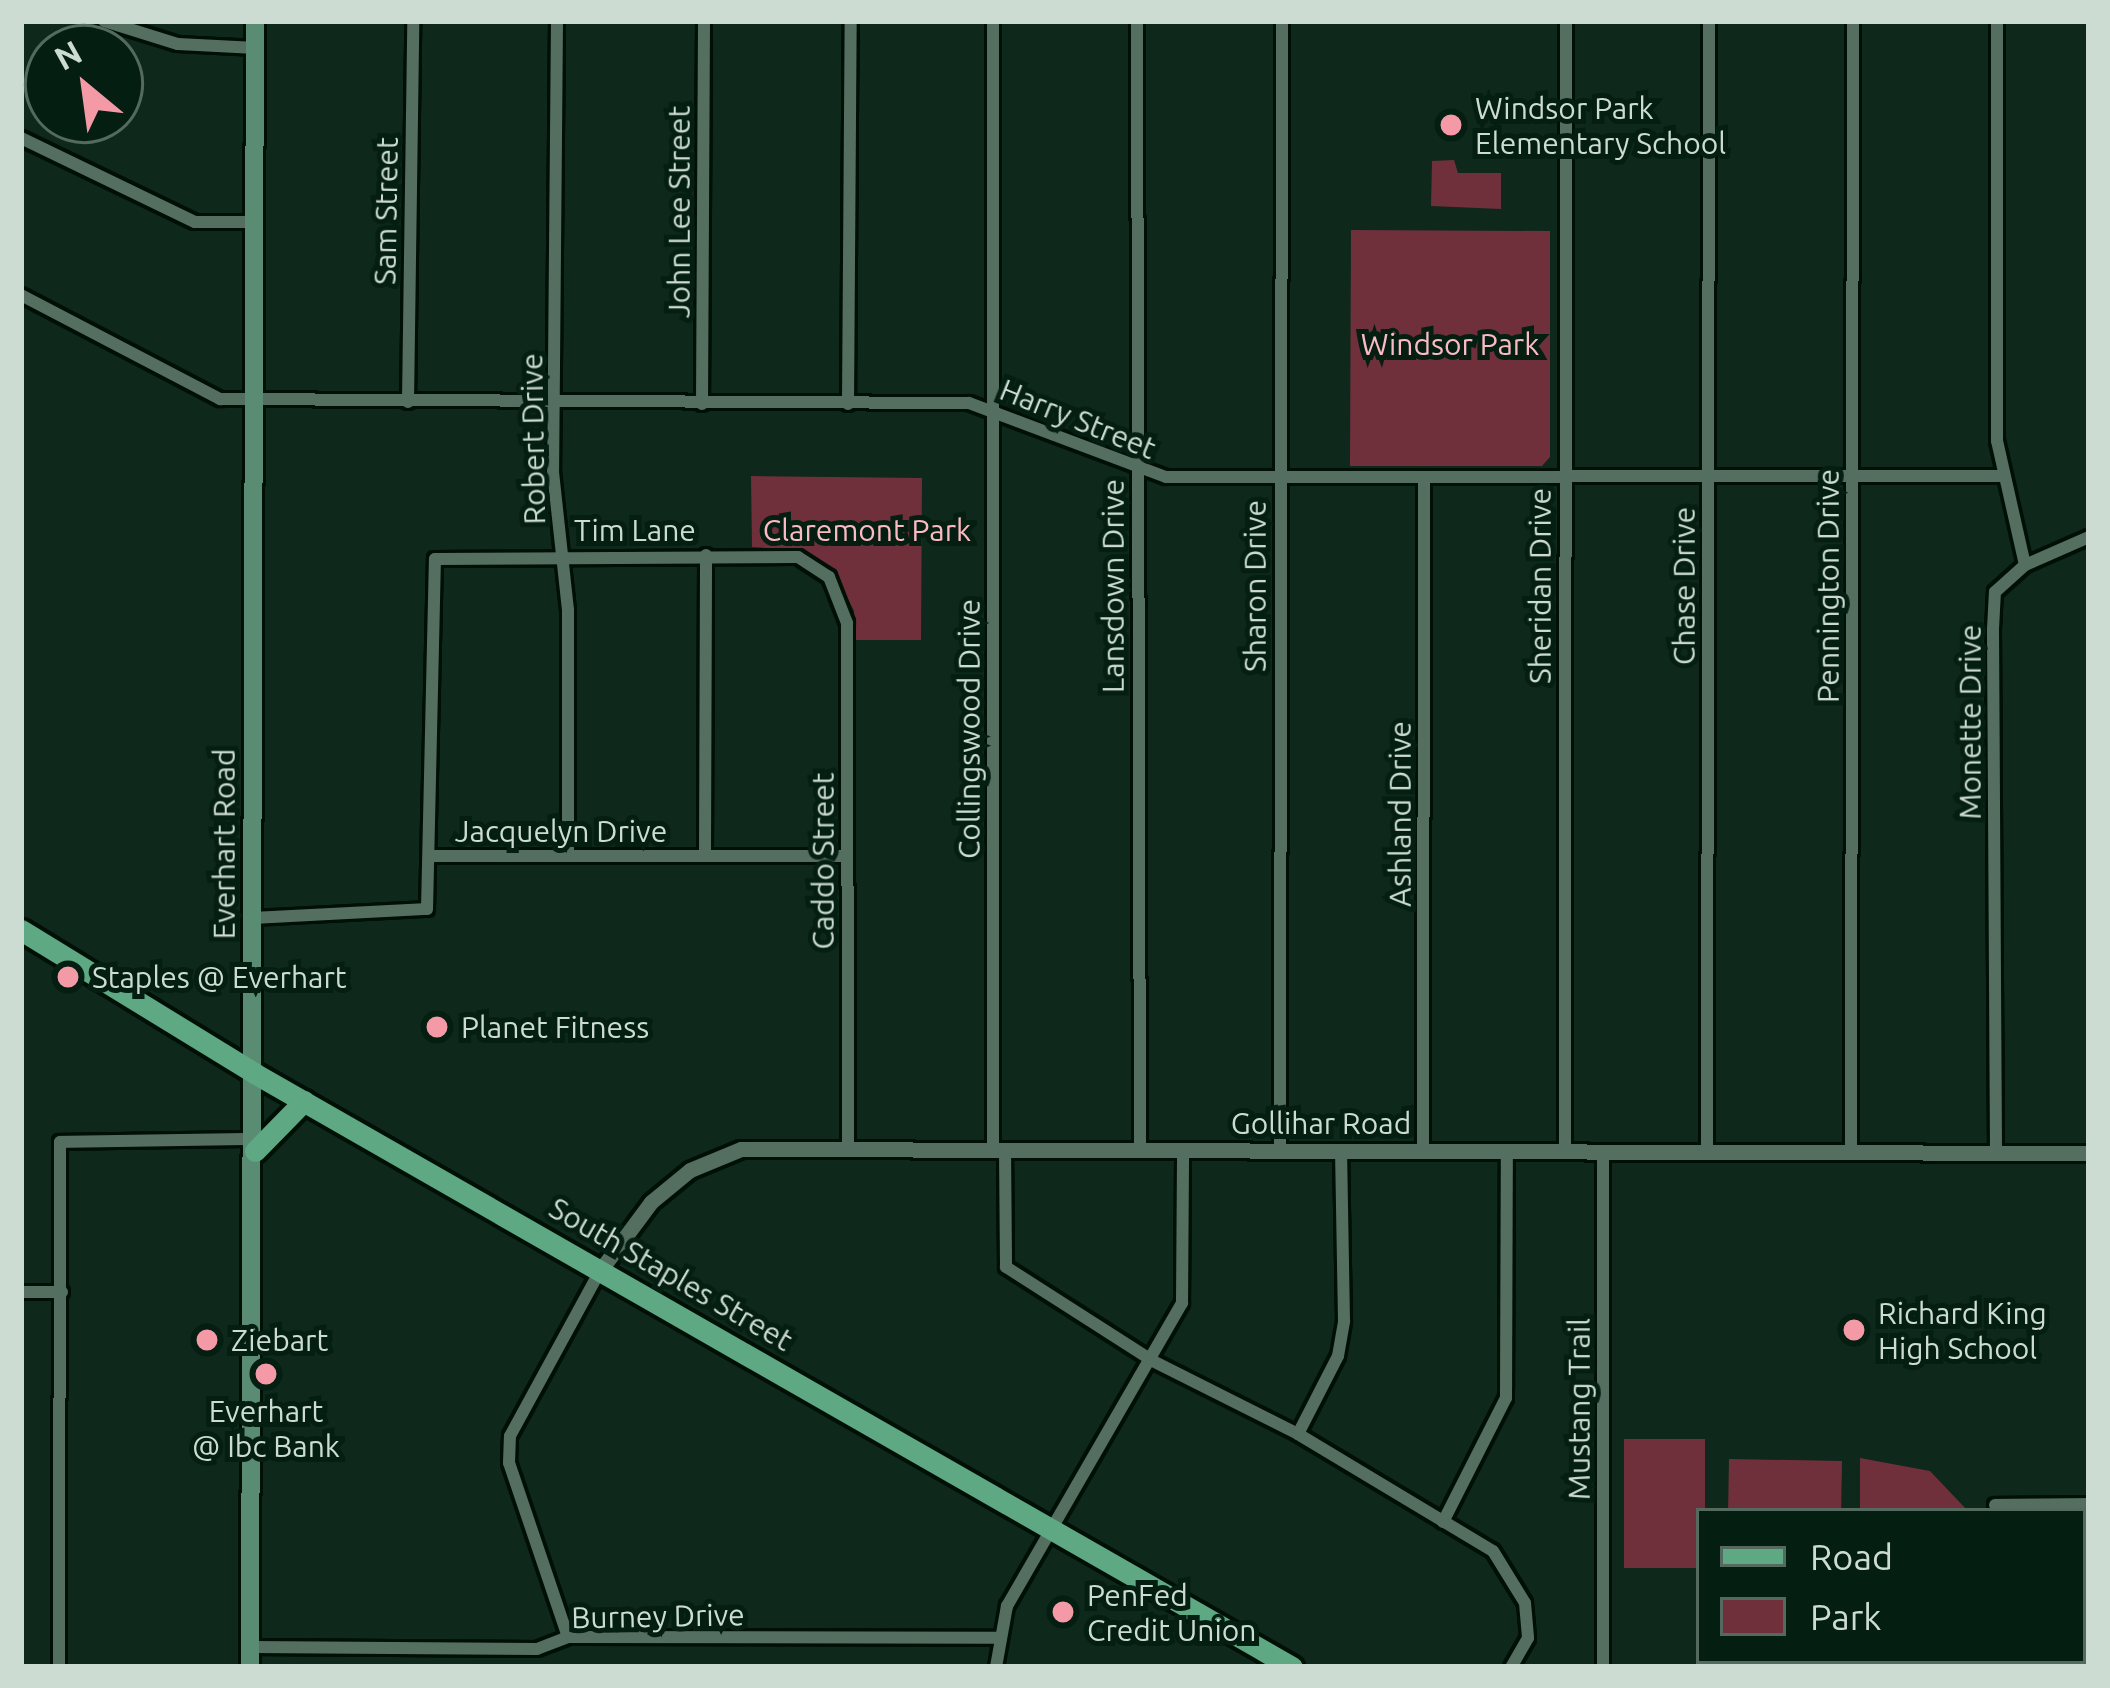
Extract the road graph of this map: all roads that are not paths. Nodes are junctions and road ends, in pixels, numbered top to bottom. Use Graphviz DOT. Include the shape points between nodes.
graph roads {
  1 [pos="104,21"];
  2 [pos="256,21"];
  3 [pos="413,21"];
  4 [pos="557,21"];
  5 [pos="704,21"];
  6 [pos="851,21"];
  7 [pos="993,21"];
  8 [pos="1137,21"];
  9 [pos="1282,21"];
  10 [pos="1566,21"];
  11 [pos="1709,21"];
  12 [pos="1853,21"];
  13 [pos="1997,21"];
  14 [pos="256,48"];
  15 [pos="21,138"];
  16 [pos="255,222"];
  17 [pos="21,295"];
  18 [pos="255,401"];
  19 [pos="408,403"];
  20 [pos="554,403"];
  21 [pos="701,404"];
  22 [pos="848,404"];
  23 [pos="993,407"];
  24 [pos="1136,472"];
  25 [pos="2000,476"];
  26 [pos="1279,477"];
  27 [pos="1424,477"];
  28 [pos="1564,478"];
  29 [pos="1708,478"];
  30 [pos="1853,478"];
  31 [pos="2089,537"];
  32 [pos="561,554"];
  33 [pos="706,555"];
  34 [pos="2025,565"];
  35 [pos="829,577"];
  36 [pos="704,855"];
  37 [pos="432,856"];
  38 [pos="568,856"];
  39 [pos="846,856"];
  40 [pos="254,918"];
  41 [pos="21,930"];
  42 [pos="254,1073"];
  43 [pos="304,1101"];
  44 [pos="255,1145"];
  45 [pos="848,1149"];
  46 [pos="999,1150"];
  47 [pos="1140,1150"];
  48 [pos="1183,1150"];
  49 [pos="1280,1150"];
  50 [pos="1341,1150"];
  51 [pos="1423,1151"];
  52 [pos="1507,1151"];
  53 [pos="1564,1151"];
  54 [pos="1603,1151"];
  55 [pos="1707,1152"];
  56 [pos="1851,1152"];
  57 [pos="1996,1152"];
  58 [pos="2089,1153"];
  59 [pos="602,1268"];
  60 [pos="21,1292"];
  61 [pos="62,1292"];
  62 [pos="1153,1361"];
  63 [pos="1298,1434"];
  64 [pos="2089,1504"];
  65 [pos="1996,1505"];
  66 [pos="2056,1508"];
  67 [pos="1443,1522"];
  68 [pos="1054,1530"];
  69 [pos="568,1637"];
  70 [pos="996,1638"];
  71 [pos="250,1657"];
  72 [pos="58,1667"];
  73 [pos="996,1667"];
  74 [pos="1292,1667"];
  75 [pos="1511,1667"];
  76 [pos="1603,1667"];
  1 -- 14 [label="street" via="178,44"];
  2 -- 14 [label="main road, Everhart Road"];
  3 -- 19 [label="street, Sam Street"];
  4 -- 20 [label="street, Robert Drive"];
  5 -- 21 [label="street, John Lee Street"];
  6 -- 22 [label="street"];
  7 -- 23 [label="street, Collingswood Drive"];
  8 -- 24 [label="street, Lansdown Drive"];
  9 -- 26 [label="street, Sharon Drive"];
  10 -- 28 [label="street, Sheridan Drive"];
  11 -- 29 [label="street, Chase Drive"];
  12 -- 30 [label="street, Pennington Drive"];
  13 -- 25 [label="street"];
  14 -- 16 [label="main road, Everhart Road"];
  15 -- 16 [label="street" via="195,222"];
  16 -- 18 [label="main road, Everhart Road"];
  17 -- 18 [label="street, Harry Street" via="220,399"];
  18 -- 19 [label="street, Harry Street"];
  18 -- 40 [label="main road, Everhart Road"];
  19 -- 20 [label="street, Harry Street"];
  20 -- 21 [label="street, Harry Street"];
  20 -- 32 [label="street, Robert Drive"];
  21 -- 22 [label="street, Harry Street"];
  22 -- 23 [label="street, Harry Street"];
  23 -- 24 [label="street, Harry Street"];
  23 -- 46 [label="street, Collingswood Drive"];
  24 -- 26 [label="street, Harry Street"];
  24 -- 47 [label="street, Lansdown Drive"];
  25 -- 30 [label="street, Harry Street"];
  25 -- 34 [label="street"];
  26 -- 27 [label="street, Harry Street"];
  26 -- 49 [label="street, Sharon Drive"];
  27 -- 28 [label="street, Harry Street"];
  27 -- 51 [label="street, Ashland Drive"];
  28 -- 29 [label="street, Harry Street"];
  28 -- 53 [label="street, Sheridan Drive"];
  29 -- 30 [label="street, Harry Street"];
  29 -- 55 [label="street, Chase Drive"];
  30 -- 56 [label="street, Pennington Drive"];
  31 -- 34 [label="street"];
  32 -- 33 [label="street, Tim Lane"];
  32 -- 37 [label="street, Tim Lane" via="435,559"];
  32 -- 38 [label="street, Robert Drive"];
  33 -- 35 [label="street, Tim Lane" via="798,557"];
  33 -- 36 [label="street"];
  34 -- 57 [label="street, Monette Drive" via="1995,592"];
  35 -- 39 [label="street, Caddo Street" via="847,623"];
  36 -- 38 [label="street, Jacquelyn Drive"];
  36 -- 39 [label="street, Jacquelyn Drive"];
  37 -- 38 [label="street, Jacquelyn Drive"];
  37 -- 40 [label="street, Jacquelyn Drive" via="427,909 410,916"];
  39 -- 45 [label="street, Caddo Street"];
  40 -- 42 [label="main road, Everhart Road"];
  41 -- 42 [label="main road, South Staples Street"];
  42 -- 43 [label="main road, South Staples Street"];
  42 -- 44 [label="main road, Everhart Road"];
  43 -- 44 [label="main road"];
  43 -- 59 [label="main road, South Staples Street"];
  44 -- 61 [label="street" via="61,1142"];
  44 -- 71 [label="main road, Everhart Road"];
  45 -- 46 [label="street, Gollihar Road"];
  45 -- 59 [label="street, Gollihar Road" via="713,1156 651,1202"];
  46 -- 47 [label="street, Gollihar Road"];
  46 -- 62 [label="street, Collingswood Drive" via="1006,1267"];
  47 -- 48 [label="street, Gollihar Road"];
  48 -- 49 [label="street, Gollihar Road"];
  48 -- 62 [label="street" via="1187,1271"];
  49 -- 50 [label="street, Gollihar Road"];
  50 -- 51 [label="street, Gollihar Road"];
  50 -- 63 [label="street" via="1344,1321 1338,1356"];
  51 -- 52 [label="street, Gollihar Road"];
  52 -- 53 [label="street, Gollihar Road"];
  52 -- 67 [label="street" via="1506,1398"];
  53 -- 54 [label="street, Gollihar Road"];
  54 -- 55 [label="street, Gollihar Road"];
  54 -- 76 [label="street, Mustang Trail"];
  55 -- 56 [label="street, Gollihar Road"];
  56 -- 57 [label="street, Gollihar Road"];
  57 -- 58 [label="street, Gollihar Road"];
  59 -- 68 [label="main road, South Staples Street"];
  59 -- 69 [label="street" via="510,1436 509,1463"];
  60 -- 61 [label="street"];
  61 -- 72 [label="street"];
  62 -- 63 [label="street, Collingswood Drive"];
  62 -- 68 [label="street"];
  63 -- 67 [label="street, Collingswood Drive"];
  64 -- 66 [label="street"];
  65 -- 66 [label="street"];
  67 -- 75 [label="street, Collingswood Drive" via="1493,1552 1525,1603 1528,1638"];
  68 -- 70 [label="street"];
  68 -- 74 [label="main road, South Staples Street"];
  69 -- 70 [label="street, Burney Drive"];
  69 -- 71 [label="street, Burney Drive" via="537,1649"];
  70 -- 73 [label="street"];
}
